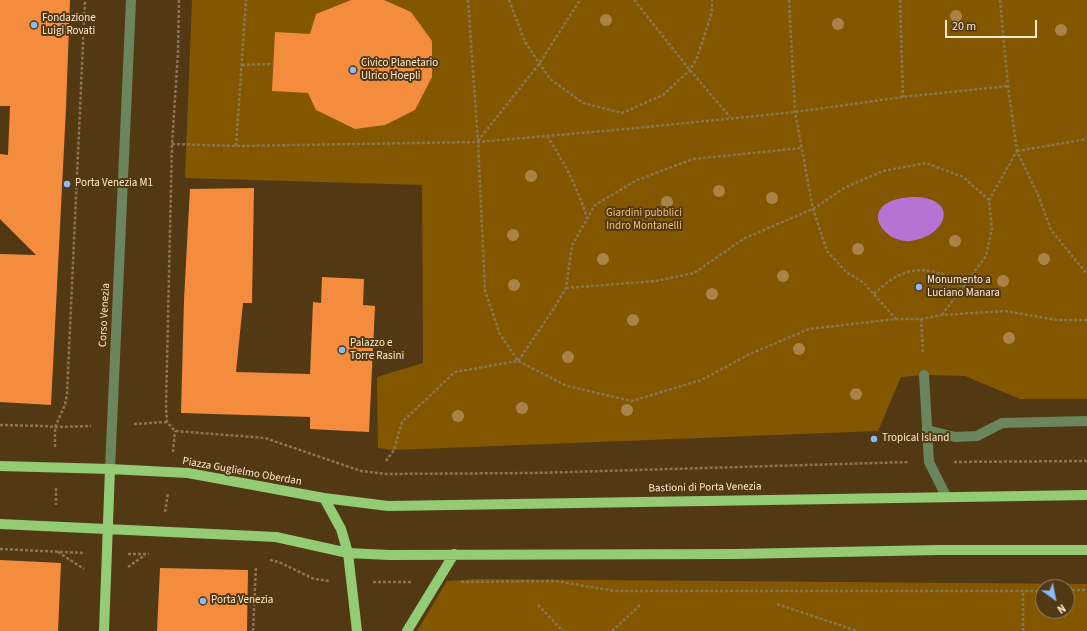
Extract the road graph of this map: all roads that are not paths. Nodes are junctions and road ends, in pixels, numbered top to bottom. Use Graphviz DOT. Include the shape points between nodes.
graph roads {
  1 [pos="131,0"];
  2 [pos="924,375"];
  3 [pos="1087,421"];
  4 [pos="927,430"];
  5 [pos="0,466"];
  6 [pos="110,469"];
  7 [pos="1087,495"];
  8 [pos="946,496"];
  9 [pos="324,498"];
  10 [pos="0,524"];
  11 [pos="108,530"];
  12 [pos="1087,550"];
  13 [pos="348,552"];
  14 [pos="454,554"];
  15 [pos="104,631"];
  16 [pos="357,631"];
  17 [pos="407,631"];
  1 -- 6 [label="street, Corso Venezia"];
  2 -- 4 [label="street"];
  3 -- 4 [label="street" via="1002,423 977,436 955,437"];
  4 -- 8 [label="street" via="929,462"];
  5 -- 6 [label="main road, Piazza Guglielmo Oberdan"];
  6 -- 9 [label="main road, Piazza Guglielmo Oberdan" via="188,474"];
  6 -- 11 [label="main road, Corso Venezia"];
  7 -- 8 [label="main road, Bastioni di Porta Venezia"];
  8 -- 9 [label="main road, Bastioni di Porta Venezia" via="388,506"];
  9 -- 13 [label="main road" via="341,529"];
  10 -- 11 [label="main road"];
  11 -- 13 [label="main road" via="276,537"];
  11 -- 15 [label="main road, Corso Venezia"];
  12 -- 14 [label="main road"];
  13 -- 14 [label="main road" via="389,555"];
  13 -- 16 [label="main road"];
  14 -- 17 [label="main road"];
}
